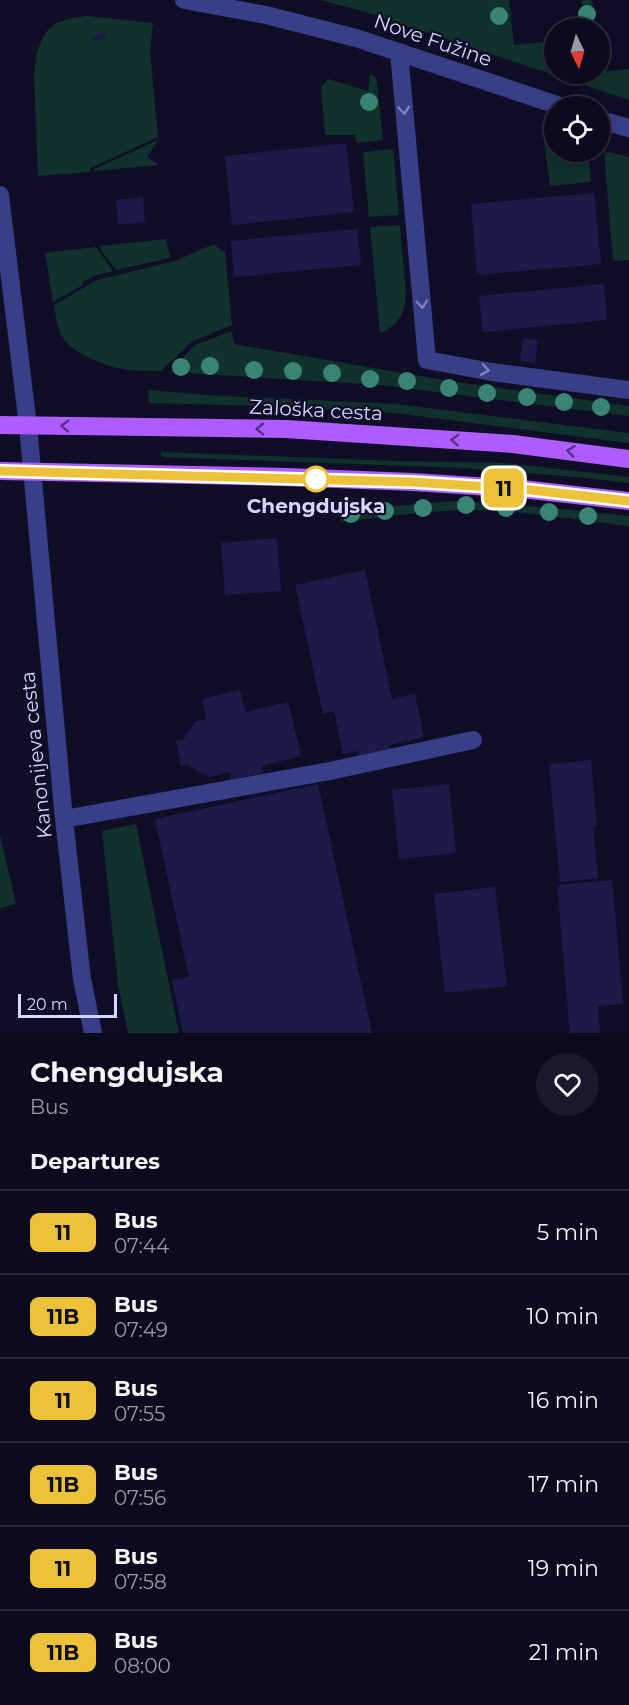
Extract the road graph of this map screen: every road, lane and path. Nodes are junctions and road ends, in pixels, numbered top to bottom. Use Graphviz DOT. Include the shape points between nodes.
graph roads {
  1 [pos="184,0"];
  2 [pos="399,52"];
  3 [pos="544,101"];
  4 [pos="610,123"];
  5 [pos="629,128"];
  6 [pos="0,195"];
  7 [pos="629,390"];
  8 [pos="0,425"];
  9 [pos="28,426"];
  10 [pos="629,459"];
  11 [pos="0,471"];
  12 [pos="32,472"];
  13 [pos="629,501"];
  14 [pos="473,740"];
  15 [pos="64,819"];
  16 [pos="93,1033"];
  1 -- 2 [label="street, Nove Fužine" via="296,22"];
  2 -- 3 [label="street, Nove Fužine"];
  2 -- 7 [label="street, one-way" via="427,360"];
  4 -- 5 [label="street"];
  6 -- 9 [label="street, Kanonijeva cesta"];
  8 -- 9 [label="main road, Zaloška cesta"];
  10 -- 9 [label="main road, Zaloška cesta, one-way" via="513,444 286,429"];
  9 -- 12 [label="street, Kanonijeva cesta"];
  11 -- 12 [label="main road"];
  12 -- 13 [label="main road" via="412,482"];
  12 -- 15 [label="street, Kanonijeva cesta"];
  14 -- 15 [label="street" via="330,771"];
  15 -- 16 [label="street, Kanonijeva cesta" via="82,979"];
}
